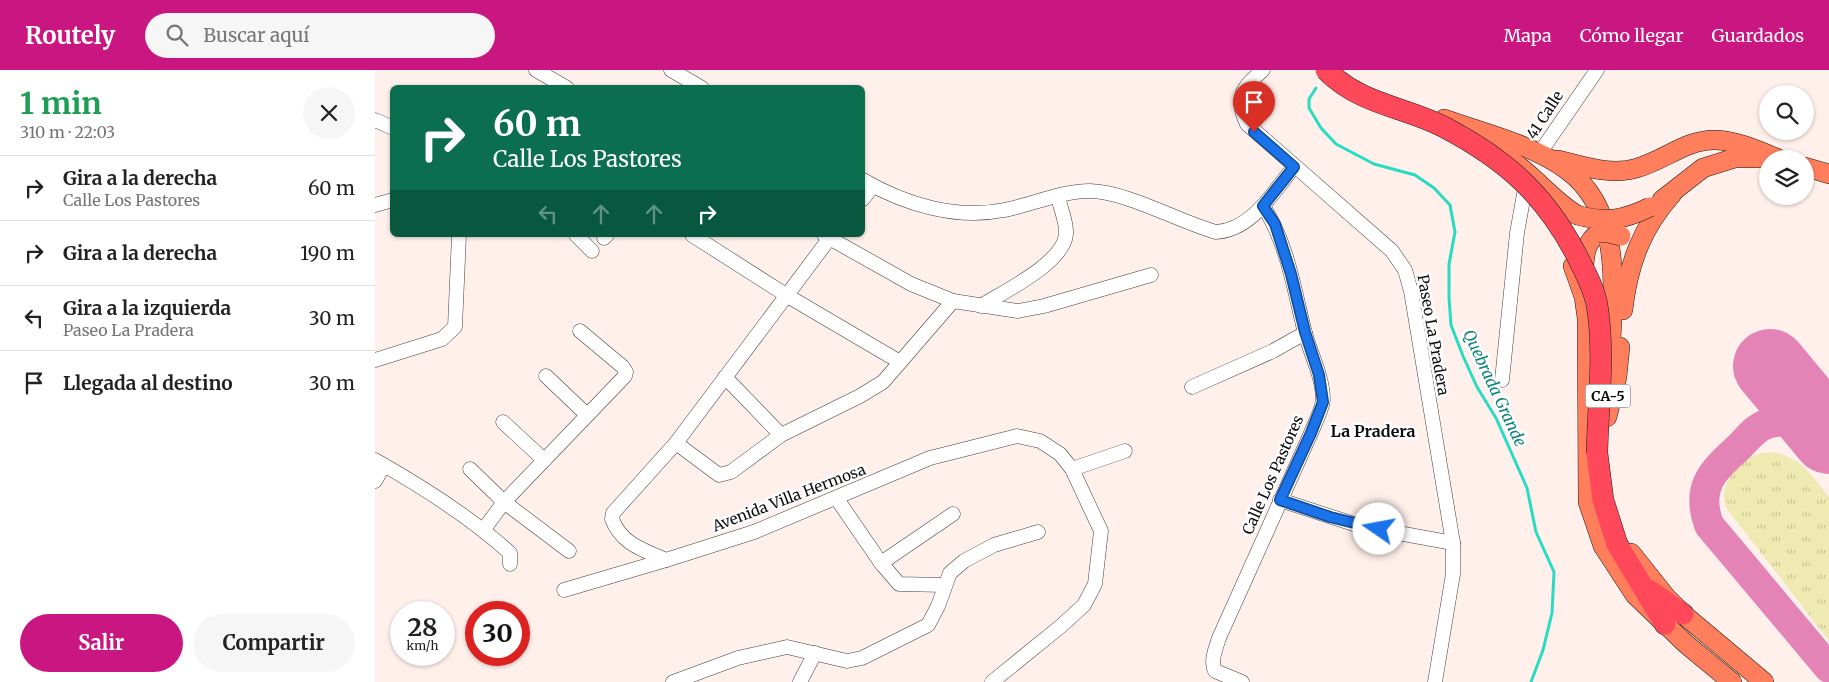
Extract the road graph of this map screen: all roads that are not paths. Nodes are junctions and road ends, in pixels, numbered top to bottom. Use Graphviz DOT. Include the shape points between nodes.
graph roads {
  1 [pos="536,70"];
  2 [pos="671,70"];
  3 [pos="1263,70"];
  4 [pos="1315,70"];
  5 [pos="1326,70"];
  6 [pos="1339,70"];
  7 [pos="1597,70"];
  8 [pos="562,85"];
  9 [pos="697,85"];
  10 [pos="375,120"];
  11 [pos="1413,124"];
  12 [pos="390,127"];
  13 [pos="1759,152"];
  14 [pos="1541,155"];
  15 [pos="1759,159"];
  16 [pos="1294,167"];
  17 [pos="1814,170"];
  18 [pos="1829,174"];
  19 [pos="868,183"];
  20 [pos="1524,194"];
  21 [pos="1672,194"];
  22 [pos="1058,196"];
  23 [pos="390,201"];
  24 [pos="375,205"];
  25 [pos="1263,206"];
  26 [pos="459,237"];
  27 [pos="578,237"];
  28 [pos="695,237"];
  29 [pos="828,237"];
  30 [pos="831,237"];
  31 [pos="592,252"];
  32 [pos="1631,267"];
  33 [pos="1151,275"];
  34 [pos="1581,290"];
  35 [pos="786,295"];
  36 [pos="953,301"];
  37 [pos="981,306"];
  38 [pos="580,331"];
  39 [pos="1305,332"];
  40 [pos="375,360"];
  41 [pos="900,362"];
  42 [pos="546,376"];
  43 [pos="725,377"];
  44 [pos="1502,380"];
  45 [pos="1192,387"];
  46 [pos="586,414"];
  47 [pos="1607,417"];
  48 [pos="503,422"];
  49 [pos="781,435"];
  50 [pos="676,443"];
  51 [pos="1125,451"];
  52 [pos="544,460"];
  53 [pos="380,463"];
  54 [pos="470,469"];
  55 [pos="1072,469"];
  56 [pos="375,481"];
  57 [pos="837,498"];
  58 [pos="1280,500"];
  59 [pos="504,502"];
  60 [pos="953,514"];
  61 [pos="484,529"];
  62 [pos="1038,532"];
  63 [pos="1453,543"];
  64 [pos="569,551"];
  65 [pos="666,560"];
  66 [pos="510,564"];
  67 [pos="881,564"];
  68 [pos="944,585"];
  69 [pos="564,590"];
  70 [pos="1674,619"];
  71 [pos="815,653"];
  72 [pos="673,682"];
  73 [pos="800,682"];
  74 [pos="992,682"];
  75 [pos="1242,682"];
  76 [pos="1435,682"];
  77 [pos="1732,682"];
  78 [pos="1765,682"];
  1 -- 8 [label="street"];
  2 -- 9 [label="street"];
  3 -- 16 [label="street, Paseo La Pradera" via="1244,89 1240,104 1242,115 1254,132"];
  4 -- 11 [label="main road, CA-5" via="1353,100"];
  5 -- 70 [label="highway, bridge" via="1356,94 1443,127 1489,154 1517,174 1564,230 1593,290 1597,306 1600,341 1597,453 1603,500 1617,544 1640,582"];
  6 -- 14 [label="main road, CA-5" via="1403,105"];
  7 -- 14 [label="street, 41 Calle"];
  10 -- 12 [label="street"];
  11 -- 20 [label="main road, CA-5" via="1483,156"];
  11 -- 21 [label="main road, bridge" via="1475,140 1492,148 1527,170 1553,197 1577,215 1595,220 1632,216"];
  13 -- 14 [label="main road" via="1715,140 1691,144 1635,169 1617,171"];
  14 -- 47 [label="main road, CA-5" via="1567,169 1593,197 1609,242 1614,285"];
  15 -- 21 [label="main road" via="1720,161 1703,168"];
  16 -- 25 [label="street"];
  16 -- 63 [label="street, Paseo La Pradera" via="1392,251 1405,270 1418,324"];
  17 -- 18 [label="main road"];
  19 -- 22 [label="street" via="926,207 963,212 1004,210"];
  20 -- 34 [label="main road, CA-5" via="1557,240 1573,267"];
  20 -- 44 [label="street"];
  21 -- 32 [label="main road" via="1647,226"];
  22 -- 25 [label="street" via="1081,191 1112,194 1216,232 1238,227"];
  22 -- 37 [label="street" via="1066,232 1061,246 1042,268"];
  23 -- 24 [label="street"];
  25 -- 39 [label="street, Calle Los Pastores" via="1275,224"];
  26 -- 40 [label="street" via="455,327 442,339"];
  27 -- 31 [label="street"];
  28 -- 35 [label="street"];
  29 -- 35 [label="street"];
  30 -- 36 [label="street" via="911,284"];
  32 -- 34 [label="main road, bridge" via="1628,243 1621,236 1599,233 1587,246"];
  32 -- 47 [label="main road" via="1624,300 1617,377"];
  33 -- 37 [label="street" via="1019,311"];
  34 -- 70 [label="main road, CA-5" via="1587,318 1588,502 1603,546 1635,595"];
  35 -- 41 [label="street"];
  35 -- 43 [label="street"];
  36 -- 37 [label="street"];
  36 -- 41 [label="street"];
  38 -- 46 [label="street" via="626,372"];
  39 -- 45 [label="street" via="1273,351"];
  39 -- 58 [label="street, Calle Los Pastores" via="1319,375 1323,402"];
  41 -- 49 [label="street" via="883,382 861,396"];
  42 -- 46 [label="street"];
  43 -- 49 [label="street"];
  43 -- 50 [label="street"];
  46 -- 52 [label="street"];
  47 -- 70 [label="main road, CA-5" via="1607,465 1616,517 1631,553 1666,597"];
  48 -- 52 [label="street"];
  49 -- 50 [label="street" via="723,475"];
  50 -- 65 [label="street" via="613,513 612,519 619,534 629,543"];
  51 -- 55 [label="street"];
  52 -- 59 [label="street"];
  53 -- 56 [label="street"];
  53 -- 61 [label="street"];
  54 -- 59 [label="street"];
  55 -- 57 [label="street, Avenida Villa Hermosa" via="1060,454 1040,441 1017,436 930,458"];
  55 -- 74 [label="street, Avenida Villa Hermosa" via="1101,531 1095,584 1084,604 1061,626"];
  57 -- 65 [label="street, Avenida Villa Hermosa" via="754,532"];
  57 -- 67 [label="street"];
  58 -- 63 [label="street" via="1360,526"];
  58 -- 75 [label="street, Calle Los Pastores" via="1214,654 1215,671"];
  59 -- 61 [label="street"];
  59 -- 64 [label="street"];
  60 -- 67 [label="street"];
  61 -- 66 [label="street" via="511,553"];
  62 -- 68 [label="street" via="994,545 964,561 950,573"];
  63 -- 76 [label="street, Paseo La Pradera" via="1453,574"];
  65 -- 69 [label="street, Avenida Villa Hermosa"];
  67 -- 68 [label="street" via="899,584"];
  68 -- 71 [label="street" via="928,624 905,637 862,658 847,661"];
  70 -- 77 [label="main road, CA-5"];
  70 -- 78 [label="main road, CA-5"];
  71 -- 72 [label="street" via="787,647 738,658"];
  71 -- 73 [label="street"];
}
